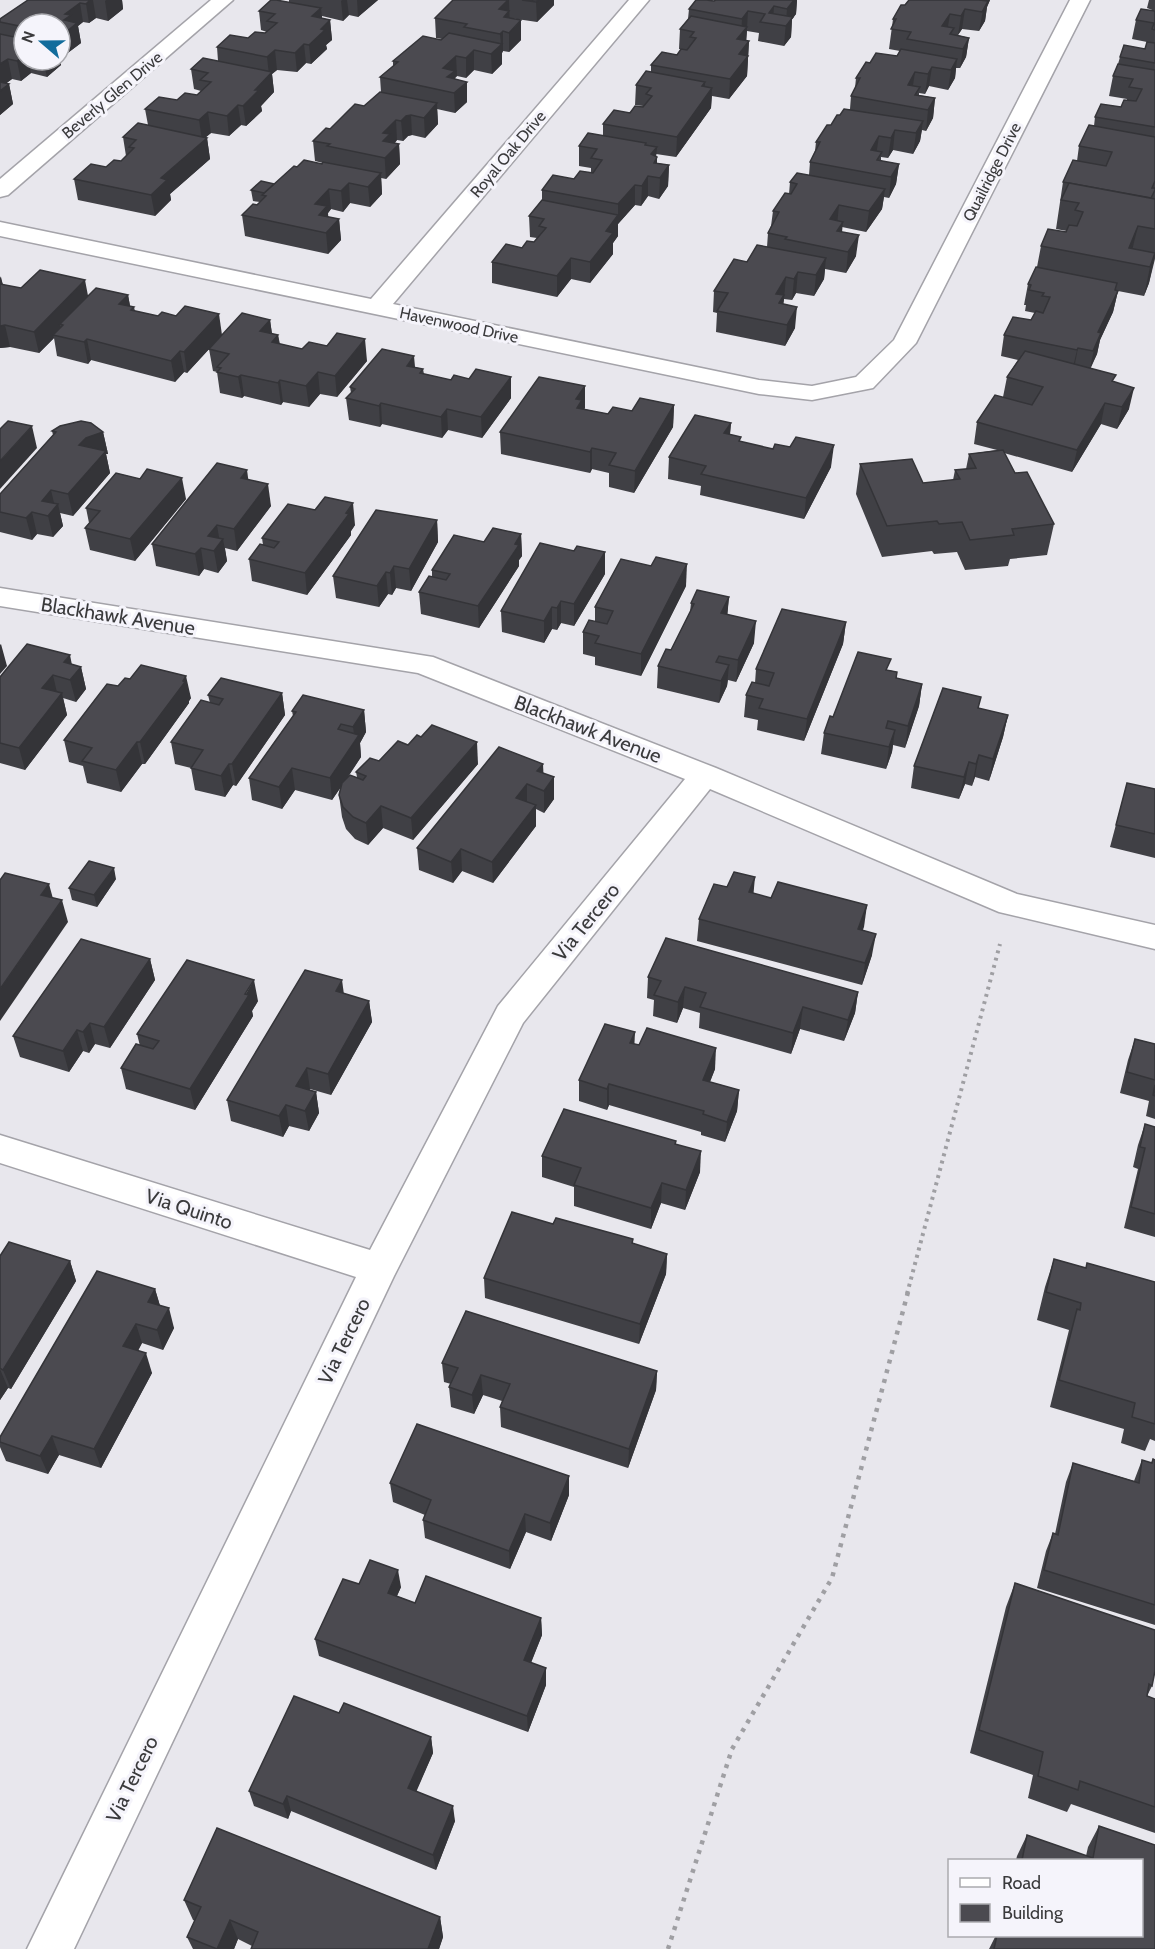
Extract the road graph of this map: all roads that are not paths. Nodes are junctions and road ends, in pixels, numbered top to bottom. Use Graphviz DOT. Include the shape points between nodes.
graph roads {
  1 [pos="223,0"];
  2 [pos="639,0"];
  3 [pos="1080,0"];
  4 [pos="0,190"];
  5 [pos="0,229"];
  6 [pos="377,307"];
  7 [pos="904,343"];
  8 [pos="0,597"];
  9 [pos="705,775"];
  10 [pos="1155,937"];
  11 [pos="0,1149"];
  12 [pos="379,1269"];
  13 [pos="50,1949"];
  1 -- 4 [label="street, Beverly Glen Drive"];
  2 -- 6 [label="street, Royal Oak Drive"];
  3 -- 7 [label="street, Quailridge Drive"];
  5 -- 6 [label="street, Havenwood Drive"];
  6 -- 7 [label="street, Havenwood Drive" via="759,387 812,393 864,383"];
  8 -- 9 [label="street, Blackhawk Avenue" via="423,664"];
  9 -- 10 [label="street, Blackhawk Avenue" via="1010,904"];
  9 -- 12 [label="street, Via Tercero" via="510,1015"];
  11 -- 12 [label="street, Via Quinto"];
  12 -- 13 [label="street, Via Tercero"];
}
